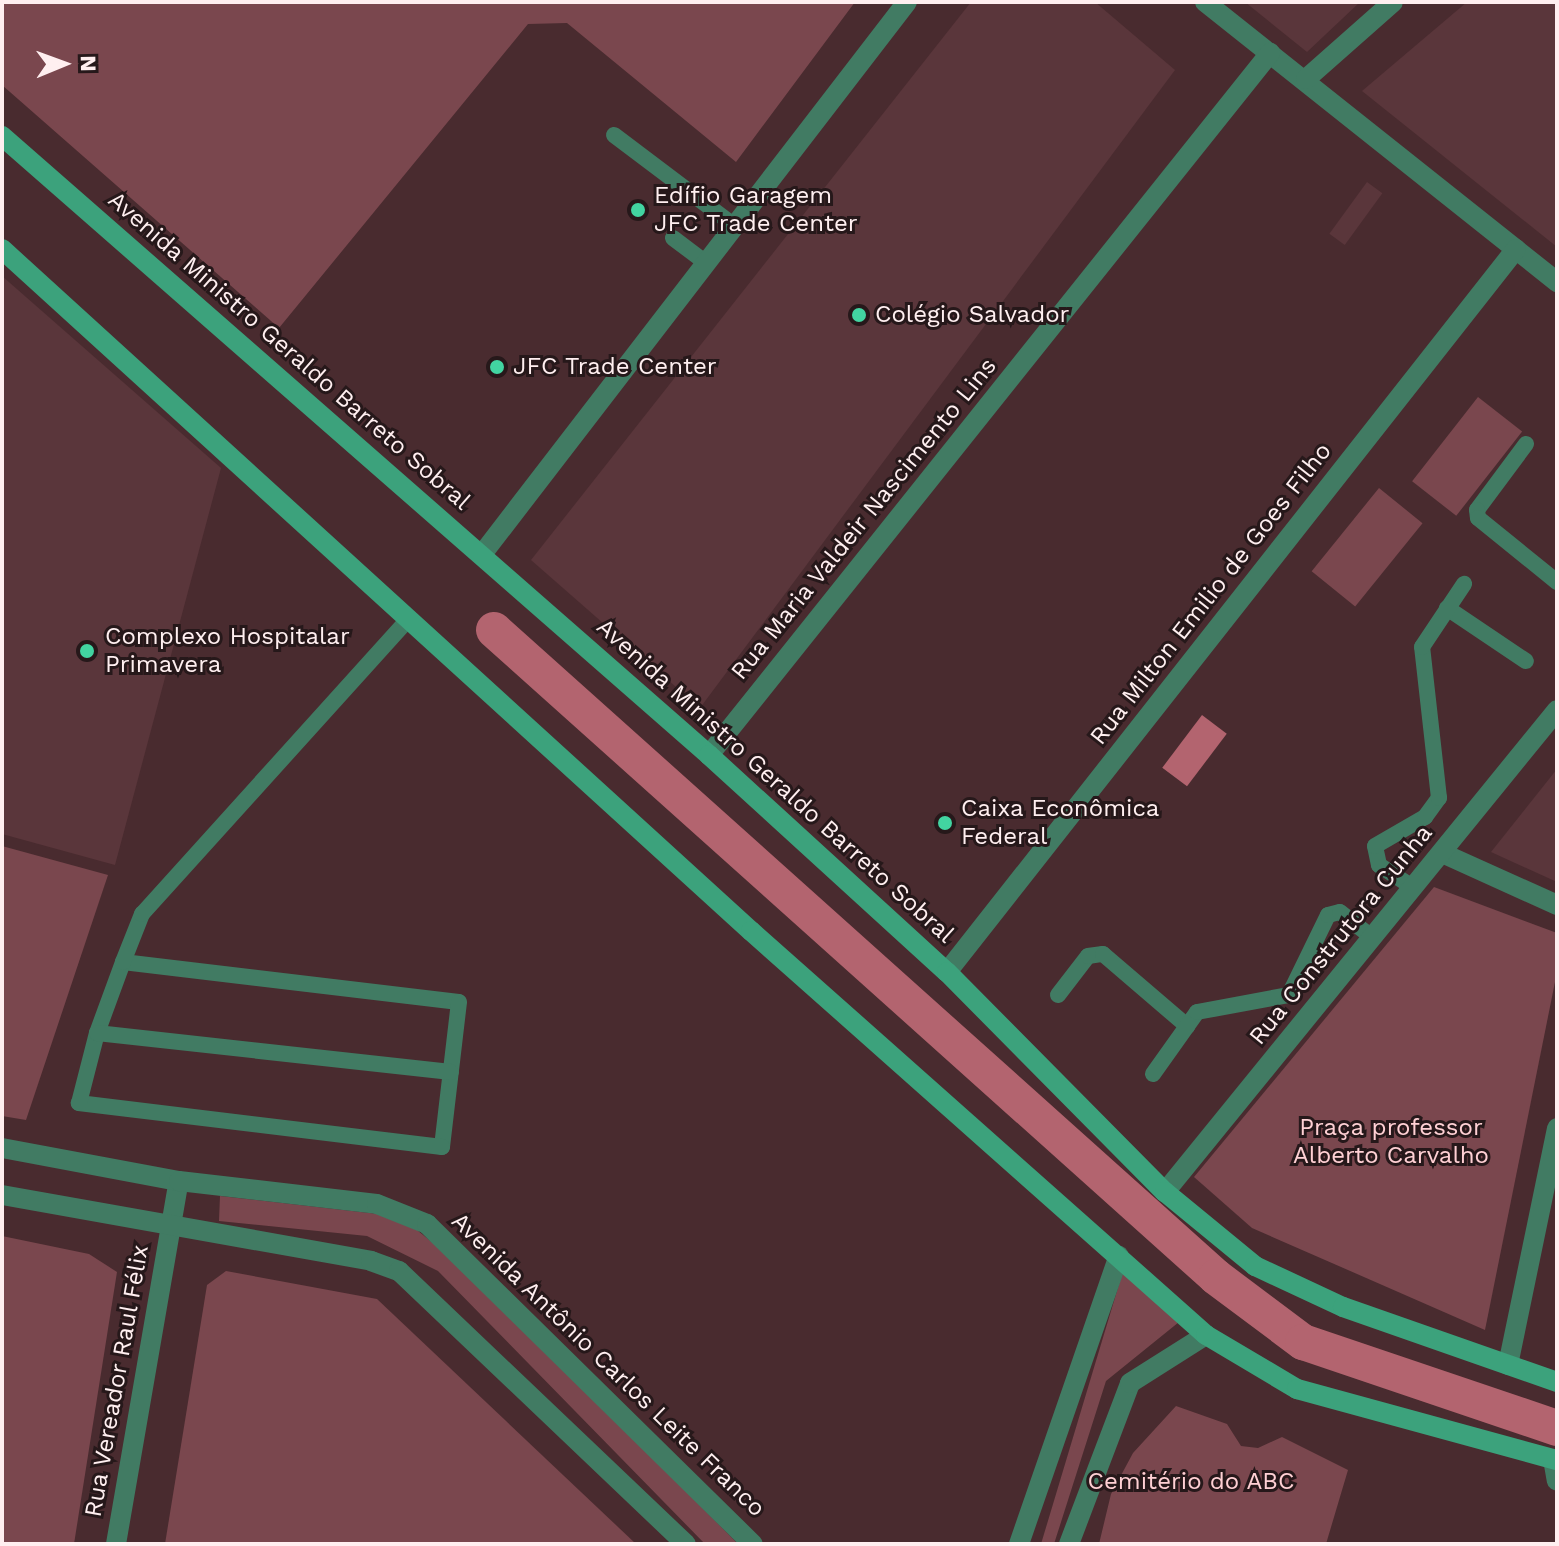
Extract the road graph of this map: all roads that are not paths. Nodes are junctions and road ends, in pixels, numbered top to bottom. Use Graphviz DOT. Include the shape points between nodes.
graph roads {
  1 [pos="907,2"];
  2 [pos="1205,2"];
  3 [pos="1393,2"];
  4 [pos="1270,53"];
  5 [pos="1306,79"];
  6 [pos="614,135"];
  7 [pos="2,136"];
  8 [pos="732,224"];
  9 [pos="673,238"];
  10 [pos="2,249"];
  11 [pos="1516,249"];
  12 [pos="703,261"];
  13 [pos="1557,282"];
  14 [pos="1526,444"];
  15 [pos="483,553"];
  16 [pos="1557,582"];
  17 [pos="1464,584"];
  18 [pos="1447,608"];
  19 [pos="409,618"];
  20 [pos="1526,661"];
  21 [pos="1557,710"];
  22 [pos="709,755"];
  23 [pos="1442,853"];
  24 [pos="1414,888"];
  25 [pos="1557,905"];
  26 [pos="1373,938"];
  27 [pos="123,962"];
  28 [pos="947,972"];
  29 [pos="1058,995"];
  30 [pos="1187,1026"];
  31 [pos="97,1033"];
  32 [pos="451,1072"];
  33 [pos="1153,1074"];
  34 [pos="1557,1128"];
  35 [pos="2,1148"];
  36 [pos="179,1181"];
  37 [pos="1165,1192"];
  38 [pos="2,1195"];
  39 [pos="170,1226"];
  40 [pos="1119,1256"];
  41 [pos="1206,1335"];
  42 [pos="1508,1365"];
  43 [pos="1557,1382"];
  44 [pos="1555,1460"];
  45 [pos="1557,1481"];
  46 [pos="116,1544"];
  47 [pos="686,1544"];
  48 [pos="753,1544"];
  49 [pos="1019,1544"];
  50 [pos="1069,1544"];
  1 -- 8 [label="street"];
  2 -- 4 [label="street"];
  3 -- 5 [label="street"];
  4 -- 5 [label="street"];
  4 -- 22 [label="street, Rua Maria Valdeir Nascimento Lins"];
  5 -- 11 [label="street"];
  6 -- 8 [label="lane"];
  7 -- 15 [label="main road, Avenida Ministro Geraldo Barreto Sobral"];
  8 -- 12 [label="street"];
  9 -- 12 [label="lane"];
  10 -- 19 [label="main road"];
  11 -- 13 [label="street"];
  11 -- 28 [label="street, Rua Milton Emilio de Goes Filho"];
  12 -- 15 [label="street"];
  14 -- 16 [label="lane" via="1477,510 1478,518"];
  15 -- 22 [label="main road, Avenida Ministro Geraldo Barreto Sobral"];
  17 -- 18 [label="lane"];
  18 -- 20 [label="lane"];
  18 -- 24 [label="lane" via="1422,647 1439,798 1425,817 1375,846 1379,865"];
  19 -- 27 [label="lane" via="142,914"];
  19 -- 40 [label="main road"];
  21 -- 23 [label="street, Rua Construtora Cunha"];
  22 -- 28 [label="main road, Avenida Ministro Geraldo Barreto Sobral"];
  23 -- 24 [label="street, Rua Construtora Cunha"];
  23 -- 25 [label="street"];
  24 -- 26 [label="street, Rua Construtora Cunha"];
  26 -- 30 [label="lane" via="1333,912 1289,995 1204,1008"];
  26 -- 37 [label="street, Rua Construtora Cunha"];
  27 -- 31 [label="lane"];
  27 -- 32 [label="lane" via="459,1002"];
  28 -- 37 [label="main road, Avenida Ministro Geraldo Barreto Sobral"];
  29 -- 30 [label="lane" via="1088,956 1103,954"];
  30 -- 33 [label="lane"];
  31 -- 32 [label="lane"];
  31 -- 32 [label="lane" via="79,1103 442,1147"];
  34 -- 42 [label="street"];
  35 -- 36 [label="street, Avenida Antônio Carlos Leite Franco"];
  36 -- 39 [label="street, Rua Vereador Raul Félix"];
  36 -- 48 [label="street, Avenida Antônio Carlos Leite Franco" via="377,1204 427,1224"];
  37 -- 42 [label="main road, Avenida Ministro Geraldo Barreto Sobral" via="1255,1266 1293,1286"];
  38 -- 39 [label="street"];
  39 -- 46 [label="street, Rua Vereador Raul Félix"];
  39 -- 47 [label="street" via="371,1261 399,1271"];
  40 -- 41 [label="main road"];
  40 -- 49 [label="street"];
  41 -- 44 [label="main road" via="1297,1389"];
  41 -- 50 [label="street" via="1130,1383"];
  42 -- 43 [label="main road, Avenida Ministro Geraldo Barreto Sobral"];
  44 -- 45 [label="street"];
}
